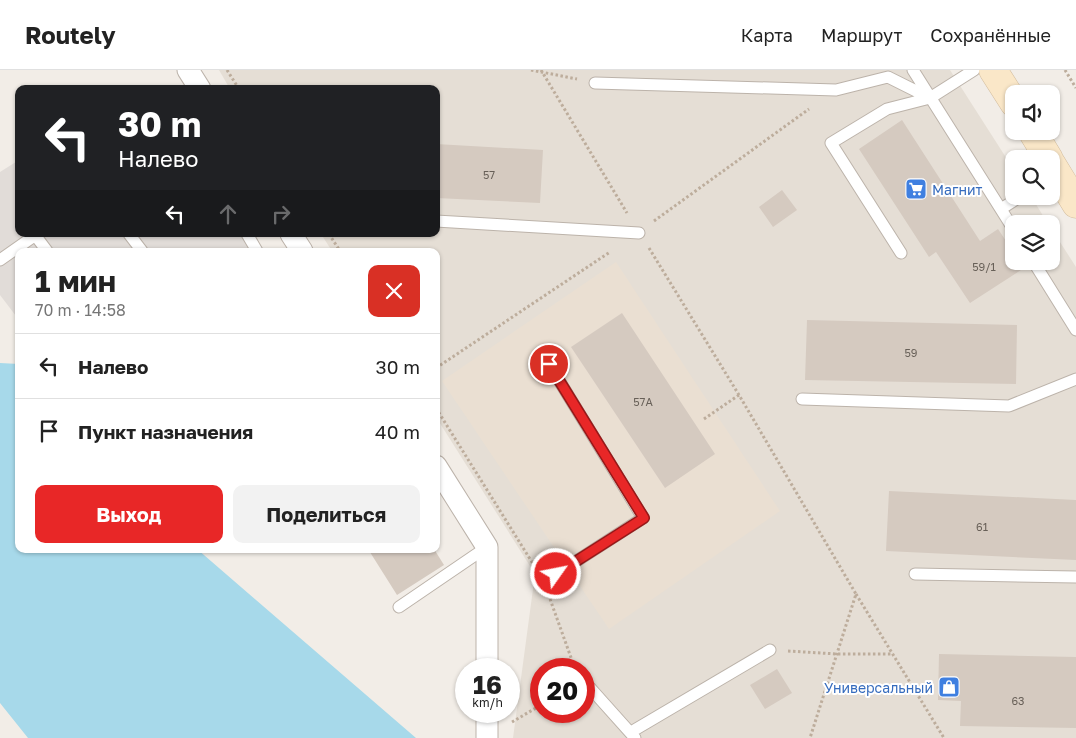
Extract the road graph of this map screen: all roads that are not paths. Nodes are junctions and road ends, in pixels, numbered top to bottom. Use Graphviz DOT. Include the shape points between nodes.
graph roads {
  1 [pos="188,70"];
  2 [pos="913,70"];
  3 [pos="974,70"];
  4 [pos="993,70"];
  5 [pos="595,83"];
  6 [pos="197,85"];
  7 [pos="1005,89"];
  8 [pos="930,98"];
  9 [pos="1060,180"];
  10 [pos="1076,204"];
  11 [pos="1006,205"];
  12 [pos="1000,209"];
  13 [pos="1005,216"];
  14 [pos="440,222"];
  15 [pos="639,232"];
  16 [pos="32,237"];
  17 [pos="38,237"];
  18 [pos="131,237"];
  19 [pos="248,237"];
  20 [pos="293,237"];
  21 [pos="17,248"];
  22 [pos="45,248"];
  23 [pos="140,248"];
  24 [pos="255,248"];
  25 [pos="300,248"];
  26 [pos="15,249"];
  27 [pos="902,253"];
  28 [pos="0,260"];
  29 [pos="1039,270"];
  30 [pos="1076,330"];
  31 [pos="549,364"];
  32 [pos="1076,379"];
  33 [pos="802,399"];
  34 [pos="440,472"];
  35 [pos="487,547"];
  36 [pos="915,574"];
  37 [pos="1076,577"];
  38 [pos="544,582"];
  39 [pos="399,607"];
  40 [pos="770,650"];
  41 [pos="487,658"];
  42 [pos="595,694"];
  43 [pos="487,723"];
  44 [pos="633,735"];
  45 [pos="487,738"];
  1 -- 6 [label="street"];
  2 -- 8 [label="lane"];
  3 -- 8 [label="lane"];
  4 -- 7 [label="main road"];
  5 -- 8 [label="lane" via="836,90 888,77"];
  8 -- 12 [label="lane"];
  8 -- 27 [label="lane" via="887,108 831,143"];
  9 -- 10 [label="main road"];
  11 -- 12 [label="lane"];
  12 -- 13 [label="lane"];
  14 -- 15 [label="lane"];
  16 -- 21 [label="lane"];
  17 -- 22 [label="lane"];
  18 -- 23 [label="lane"];
  19 -- 24 [label="lane"];
  20 -- 25 [label="street"];
  26 -- 28 [label="lane"];
  29 -- 30 [label="lane"];
  31 -- 38 [label="lane" via="644,518"];
  32 -- 33 [label="lane" via="1009,406"];
  34 -- 35 [label="street"];
  35 -- 39 [label="lane"];
  35 -- 41 [label="street"];
  36 -- 37 [label="lane"];
  40 -- 44 [label="lane"];
  42 -- 44 [label="lane"];
  43 -- 45 [label="street"];
}
